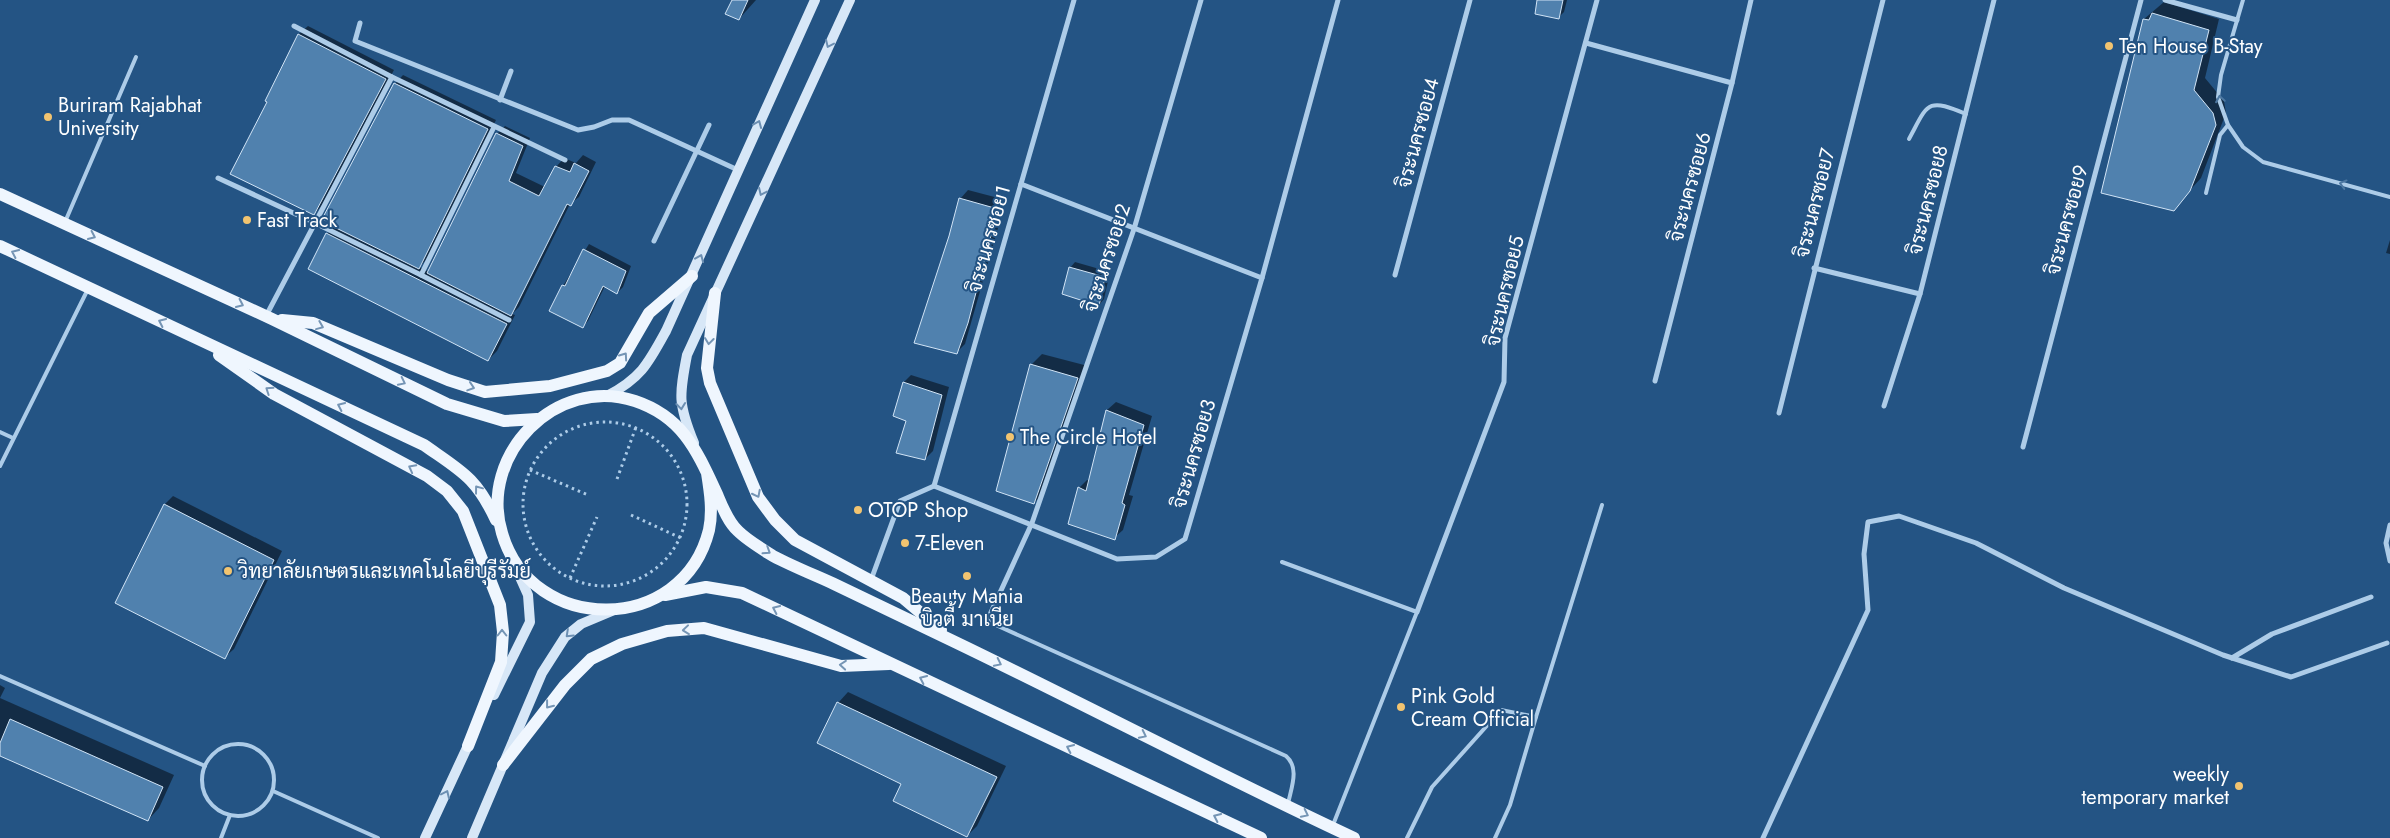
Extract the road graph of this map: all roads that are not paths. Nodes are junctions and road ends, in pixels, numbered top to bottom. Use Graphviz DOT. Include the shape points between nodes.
graph roads {
  1 [pos="814,0"];
  2 [pos="850,0"];
  3 [pos="1074,0"];
  4 [pos="1201,0"];
  5 [pos="1338,0"];
  6 [pos="1470,0"];
  7 [pos="1597,0"];
  8 [pos="1751,0"];
  9 [pos="1883,0"];
  10 [pos="1994,0"];
  11 [pos="2141,0"];
  12 [pos="2165,0"];
  13 [pos="2243,0"];
  14 [pos="2237,20"];
  15 [pos="360,23"];
  16 [pos="294,26"];
  17 [pos="1586,43"];
  18 [pos="136,57"];
  19 [pos="511,72"];
  20 [pos="392,77"];
  21 [pos="1732,83"];
  22 [pos="500,100"];
  23 [pos="1966,114"];
  24 [pos="709,125"];
  25 [pos="2228,125"];
  26 [pos="494,127"];
  27 [pos="1909,139"];
  28 [pos="698,151"];
  29 [pos="565,160"];
  30 [pos="738,170"];
  31 [pos="218,178"];
  32 [pos="1021,184"];
  33 [pos="2206,193"];
  34 [pos="0,194"];
  35 [pos="2390,197"];
  36 [pos="315,223"];
  37 [pos="64,224"];
  38 [pos="1134,229"];
  39 [pos="654,241"];
  40 [pos="0,246"];
  41 [pos="1814,268"];
  42 [pos="421,275"];
  43 [pos="1394,275"];
  44 [pos="692,276"];
  45 [pos="1262,278"];
  46 [pos="89,287"];
  47 [pos="715,293"];
  48 [pos="1920,294"];
  49 [pos="269,317"];
  50 [pos="509,320"];
  51 [pos="191,335"];
  52 [pos="1655,381"];
  53 [pos="607,396"];
  54 [pos="1884,406"];
  55 [pos="1779,413"];
  56 [pos="537,419"];
  57 [pos="0,432"];
  58 [pos="13,438"];
  59 [pos="695,447"];
  60 [pos="2023,447"];
  61 [pos="0,466"];
  62 [pos="707,473"];
  63 [pos="934,486"];
  64 [pos="1602,505"];
  65 [pos="1032,523"];
  66 [pos="2390,525"];
  67 [pos="501,532"];
  68 [pos="510,553"];
  69 [pos="2390,561"];
  70 [pos="1282,562"];
  71 [pos="871,580"];
  72 [pos="2371,596"];
  73 [pos="658,597"];
  74 [pos="612,611"];
  75 [pos="1417,612"];
  76 [pos="987,621"];
  77 [pos="954,641"];
  78 [pos="2388,643"];
  79 [pos="2232,658"];
  80 [pos="892,664"];
  81 [pos="0,676"];
  82 [pos="1536,717"];
  83 [pos="468,746"];
  84 [pos="503,765"];
  85 [pos="205,766"];
  86 [pos="273,791"];
  87 [pos="1288,806"];
  88 [pos="230,815"];
  89 [pos="1332,828"];
  90 [pos="221,838"];
  91 [pos="378,838"];
  92 [pos="425,838"];
  93 [pos="472,838"];
  94 [pos="1261,838"];
  95 [pos="1354,838"];
  96 [pos="1407,838"];
  97 [pos="1495,838"];
  98 [pos="1763,838"];
  30 -- 1 [label="main road, one-way"];
  2 -- 47 [label="main road, one-way"];
  3 -- 32 [label="street, จิระนครซอย1"];
  4 -- 38 [label="street, จิระนครซอย2"];
  5 -- 45 [label="street, จิระนครซอย3"];
  6 -- 43 [label="street, จิระนครซอย4"];
  7 -- 17 [label="street, จิระนครซอย5"];
  8 -- 21 [label="street, จิระนครซอย6"];
  9 -- 41 [label="street, จิระนครซอย7"];
  10 -- 23 [label="street, จิระนครซอย8"];
  11 -- 60 [label="street, จิระนครซอย9"];
  12 -- 14 [label="street"];
  13 -- 14 [label="lane"];
  25 -- 14 [label="lane, one-way" via="2218,96"];
  15 -- 22 [label="street" via="355,41"];
  16 -- 20 [label="street"];
  17 -- 21 [label="street"];
  17 -- 75 [label="street, จิระนครซอย5" via="1505,338 1504,382"];
  18 -- 37 [label="lane"];
  19 -- 22 [label="street"];
  20 -- 26 [label="street"];
  20 -- 36 [label="street"];
  21 -- 52 [label="street, จิระนครซอย6"];
  22 -- 28 [label="street" via="578,130 612,120 629,120"];
  23 -- 27 [label="lane" via="1935,104 1924,112"];
  23 -- 48 [label="street, จิระนครซอย8"];
  24 -- 28 [label="street"];
  25 -- 33 [label="lane" via="2220,135"];
  35 -- 25 [label="lane, one-way" via="2263,162 2243,147"];
  26 -- 29 [label="street"];
  26 -- 42 [label="street"];
  28 -- 30 [label="street"];
  28 -- 39 [label="street"];
  44 -- 30 [label="main road, one-way"];
  31 -- 36 [label="street"];
  32 -- 38 [label="street"];
  32 -- 63 [label="street, จิระนครซอย1"];
  34 -- 37 [label="main road"];
  36 -- 42 [label="street"];
  36 -- 49 [label="street"];
  37 -- 49 [label="main road, one-way"];
  38 -- 45 [label="street"];
  38 -- 65 [label="street, จิระนครซอย2"];
  46 -- 40 [label="main road, one-way"];
  41 -- 48 [label="street"];
  41 -- 55 [label="street, จิระนครซอย7"];
  42 -- 50 [label="street"];
  49 -- 44 [label="main road, one-way" via="313,323 448,380 485,392 550,386 607,371 620,363 649,313"];
  44 -- 53 [label="main road" via="646,367 628,385"];
  45 -- 65 [label="street, จิระนครซอย3" via="1185,539 1156,557 1117,559"];
  51 -- 46 [label="main road, one-way"];
  46 -- 58 [label="lane"];
  47 -- 59 [label="main road, one-way" via="687,355 680,388 681,412"];
  47 -- 71 [label="main road, one-way" via="708,375 758,497 795,540"];
  48 -- 54 [label="street, จิระนครซอย8"];
  49 -- 56 [label="main road, one-way" via="447,404 504,421"];
  67 -- 51 [label="main road, one-way" via="486,498 466,474 424,445"];
  83 -- 51 [label="main road, one-way" via="501,662 503,632 500,605 463,511 447,491 427,476 274,394"];
  53 -- 56 [label="main road" via="570,402"];
  53 -- 59 [label="main road" via="633,400 657,410 678,426"];
  56 -- 67 [label="main road" via="516,442 502,470 497,501"];
  57 -- 58 [label="lane"];
  58 -- 61 [label="lane"];
  59 -- 62 [label="main road"];
  62 -- 73 [label="main road" via="712,502 709,530 702,548 680,580"];
  62 -- 77 [label="main road, one-way" via="738,531 772,555"];
  63 -- 65 [label="street, จิระนครซอย3"];
  63 -- 71 [label="street" via="900,501"];
  64 -- 82 [label="lane"];
  65 -- 76 [label="street, จิระนครซอย2"];
  66 -- 69 [label="street" via="2386,543"];
  67 -- 68 [label="main road"];
  68 -- 74 [label="main road" via="528,578 552,597 581,608"];
  68 -- 83 [label="main road" via="528,595 530,622"];
  70 -- 75 [label="lane"];
  71 -- 77 [label="main road" via="903,598"];
  72 -- 79 [label="street" via="2272,634"];
  73 -- 74 [label="main road" via="635,607"];
  80 -- 73 [label="main road, one-way" via="742,594 706,587"];
  74 -- 84 [label="main road, one-way" via="580,624 565,637 542,673"];
  75 -- 89 [label="lane"];
  76 -- 87 [label="lane" via="1286,756 1293,762 1294,770"];
  77 -- 87 [label="main road, one-way"];
  78 -- 79 [label="street" via="2291,677"];
  79 -- 98 [label="street" via="2064,588 1976,543 1899,516 1868,522 1864,554 1868,610"];
  80 -- 84 [label="main road, one-way" via="841,666 704,628 667,631 622,644 591,659 565,685"];
  94 -- 80 [label="main road, one-way"];
  81 -- 85 [label="lane"];
  82 -- 96 [label="lane" via="1501,710 1432,787"];
  82 -- 97 [label="lane" via="1510,805"];
  92 -- 83 [label="main road, one-way"];
  84 -- 93 [label="main road"];
  85 -- 86 [label="lane" via="210,757 232,744 255,748 266,757 272,768"];
  85 -- 88 [label="lane" via="202,779 204,793 218,810"];
  86 -- 88 [label="lane" via="260,809 249,814"];
  86 -- 91 [label="lane"];
  87 -- 89 [label="main road, one-way"];
  88 -- 90 [label="lane"];
  89 -- 95 [label="main road"];
}
